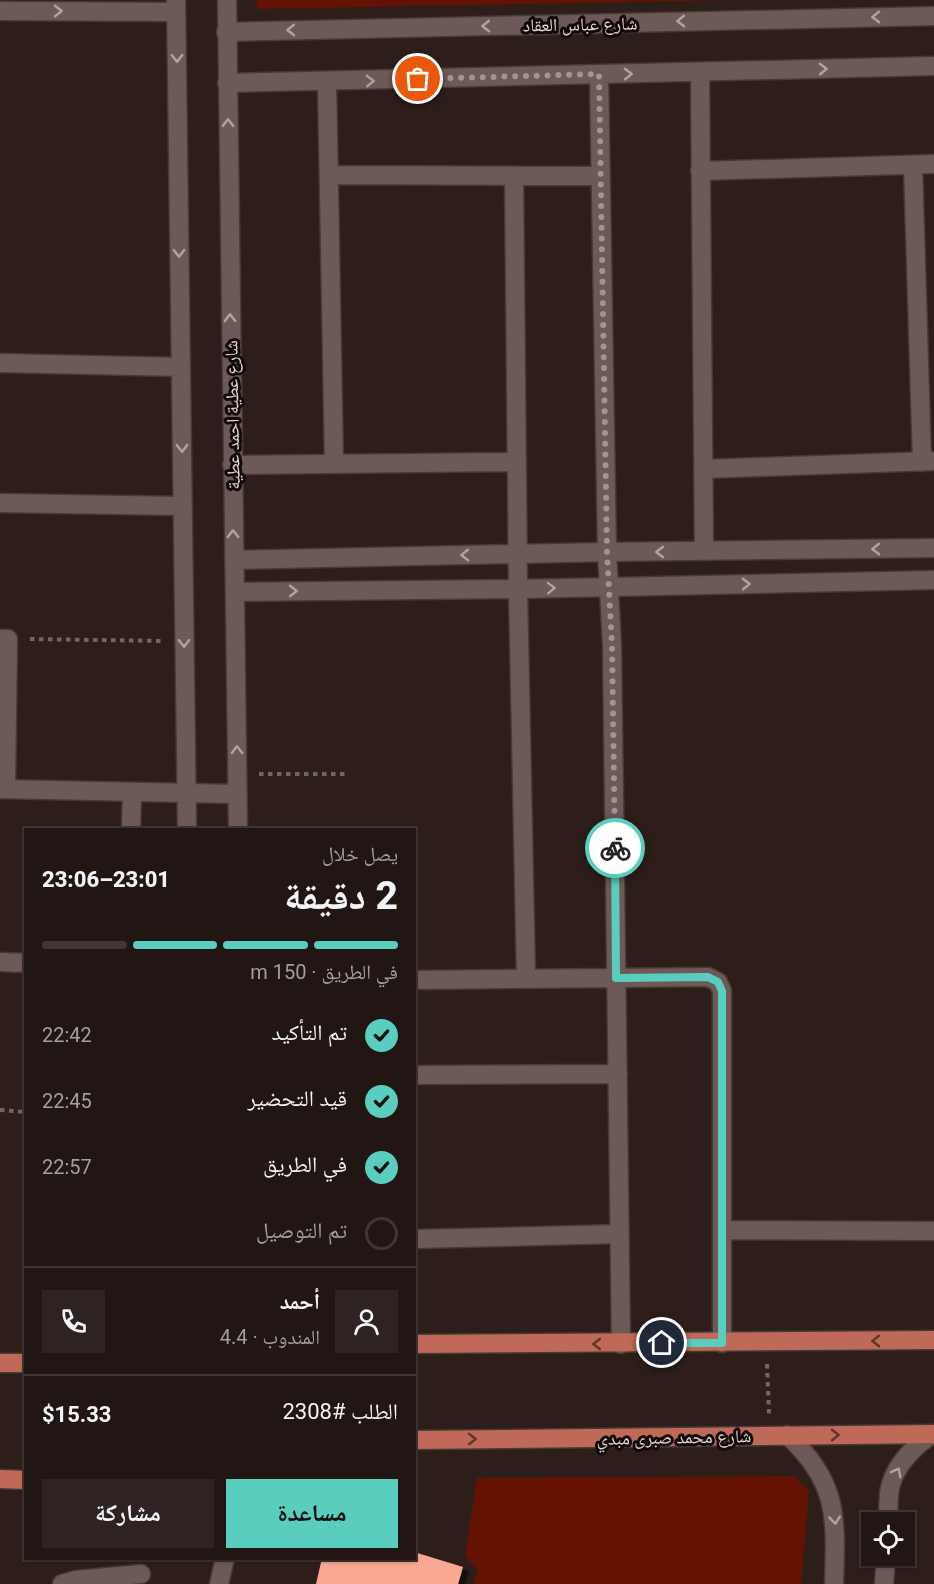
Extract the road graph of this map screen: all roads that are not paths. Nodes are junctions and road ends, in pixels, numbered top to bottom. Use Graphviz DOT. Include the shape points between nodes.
graph roads {
  1 [pos="226,0"];
  2 [pos="176,6"];
  3 [pos="0,11"];
  4 [pos="934,16"];
  5 [pos="226,32"];
  6 [pos="934,66"];
  7 [pos="700,72"];
  8 [pos="599,74"];
  9 [pos="327,82"];
  10 [pos="227,83"];
  11 [pos="934,164"];
  12 [pos="913,165"];
  13 [pos="700,171"];
  14 [pos="329,175"];
  15 [pos="514,176"];
  16 [pos="601,176"];
  17 [pos="0,363"];
  18 [pos="181,367"];
  19 [pos="517,462"];
  20 [pos="928,462"];
  21 [pos="334,464"];
  22 [pos="232,465"];
  23 [pos="703,468"];
  24 [pos="0,503"];
  25 [pos="182,506"];
  26 [pos="934,548"];
  27 [pos="704,551"];
  28 [pos="607,552"];
  29 [pos="518,554"];
  30 [pos="234,560"];
  31 [pos="934,580"];
  32 [pos="609,586"];
  33 [pos="518,589"];
  34 [pos="235,592"];
  35 [pos="4,639"];
  36 [pos="3,789"];
  37 [pos="132,792"];
  38 [pos="187,793"];
  39 [pos="237,794"];
  40 [pos="130,828"];
  41 [pos="187,828"];
  42 [pos="238,828"];
  43 [pos="0,962"];
  44 [pos="24,963"];
  45 [pos="526,978"];
  46 [pos="616,978"];
  47 [pos="416,980"];
  48 [pos="618,1074"];
  49 [pos="416,1075"];
  50 [pos="722,1230"];
  51 [pos="934,1231"];
  52 [pos="619,1234"];
  53 [pos="416,1239"];
  54 [pos="934,1340"];
  55 [pos="722,1343"];
  56 [pos="416,1344"];
  57 [pos="621,1344"];
  58 [pos="0,1363"];
  59 [pos="24,1363"];
  60 [pos="933,1434"];
  61 [pos="778,1435"];
  62 [pos="416,1440"];
  63 [pos="0,1479"];
  64 [pos="24,1480"];
  65 [pos="889,1512"];
  66 [pos="225,1560"];
  67 [pos="885,1566"];
  68 [pos="139,1572"];
  69 [pos="62,1584"];
  70 [pos="219,1584"];
  71 [pos="834,1584"];
  72 [pos="884,1584"];
  1 -- 5 [label="street, شارع عطية احمد عطية"];
  3 -- 2 [label="street, one-way"];
  2 -- 18 [label="street, one-way"];
  4 -- 5 [label="street, شارع عباس العقاد, one-way"];
  5 -- 10 [label="street, شارع عطية احمد عطية"];
  7 -- 6 [label="street, one-way"];
  8 -- 7 [label="street, one-way"];
  7 -- 13 [label="street"];
  9 -- 8 [label="street, one-way"];
  8 -- 16 [label="street"];
  9 -- 10 [label="street"];
  9 -- 14 [label="street"];
  22 -- 10 [label="street, شارع عطية احمد عطية, one-way"];
  11 -- 12 [label="street"];
  12 -- 13 [label="street"];
  12 -- 20 [label="street"];
  13 -- 23 [label="street"];
  14 -- 15 [label="street"];
  14 -- 21 [label="street"];
  15 -- 16 [label="street"];
  15 -- 19 [label="street"];
  16 -- 28 [label="street"];
  17 -- 18 [label="street"];
  18 -- 25 [label="street, one-way"];
  19 -- 21 [label="street"];
  19 -- 29 [label="street"];
  20 -- 23 [label="street"];
  21 -- 22 [label="street"];
  30 -- 22 [label="street, شارع عطية احمد عطية, one-way"];
  23 -- 27 [label="street"];
  24 -- 25 [label="street"];
  25 -- 38 [label="street, one-way"];
  26 -- 27 [label="street, one-way"];
  27 -- 28 [label="street, one-way"];
  28 -- 29 [label="street"];
  28 -- 32 [label="street"];
  29 -- 30 [label="street, one-way"];
  29 -- 33 [label="street"];
  30 -- 34 [label="street, شارع عطية احمد عطية"];
  32 -- 31 [label="street, one-way"];
  33 -- 32 [label="street, one-way"];
  32 -- 46 [label="street"];
  34 -- 33 [label="street, one-way"];
  33 -- 45 [label="street"];
  39 -- 34 [label="street, شارع عطية احمد عطية, one-way"];
  35 -- 36 [label="street"];
  36 -- 37 [label="street"];
  37 -- 38 [label="street"];
  37 -- 40 [label="street"];
  38 -- 39 [label="street"];
  38 -- 41 [label="street"];
  39 -- 42 [label="street, شارع عطية احمد عطية"];
  43 -- 44 [label="street"];
  45 -- 46 [label="street"];
  45 -- 47 [label="street"];
  46 -- 48 [label="street"];
  46 -- 50 [label="street" via="708,977 721,986"];
  48 -- 49 [label="street"];
  48 -- 52 [label="street"];
  50 -- 51 [label="street"];
  50 -- 55 [label="street"];
  52 -- 53 [label="street"];
  52 -- 57 [label="street"];
  54 -- 55 [label="main road, one-way"];
  55 -- 57 [label="main road"];
  57 -- 56 [label="main road, one-way"];
  58 -- 59 [label="main road"];
  61 -- 60 [label="main road, شارع محمد صبرى مبدي, one-way"];
  65 -- 60 [label="street, one-way" via="890,1485 897,1469 907,1455"];
  62 -- 61 [label="main road, شارع محمد صبرى مبدي, one-way"];
  61 -- 71 [label="street, one-way" via="802,1449 826,1485 836,1526"];
  63 -- 64 [label="main road"];
  66 -- 70 [label="street"];
  67 -- 72 [label="street"];
  68 -- 69 [label="street"];
}
